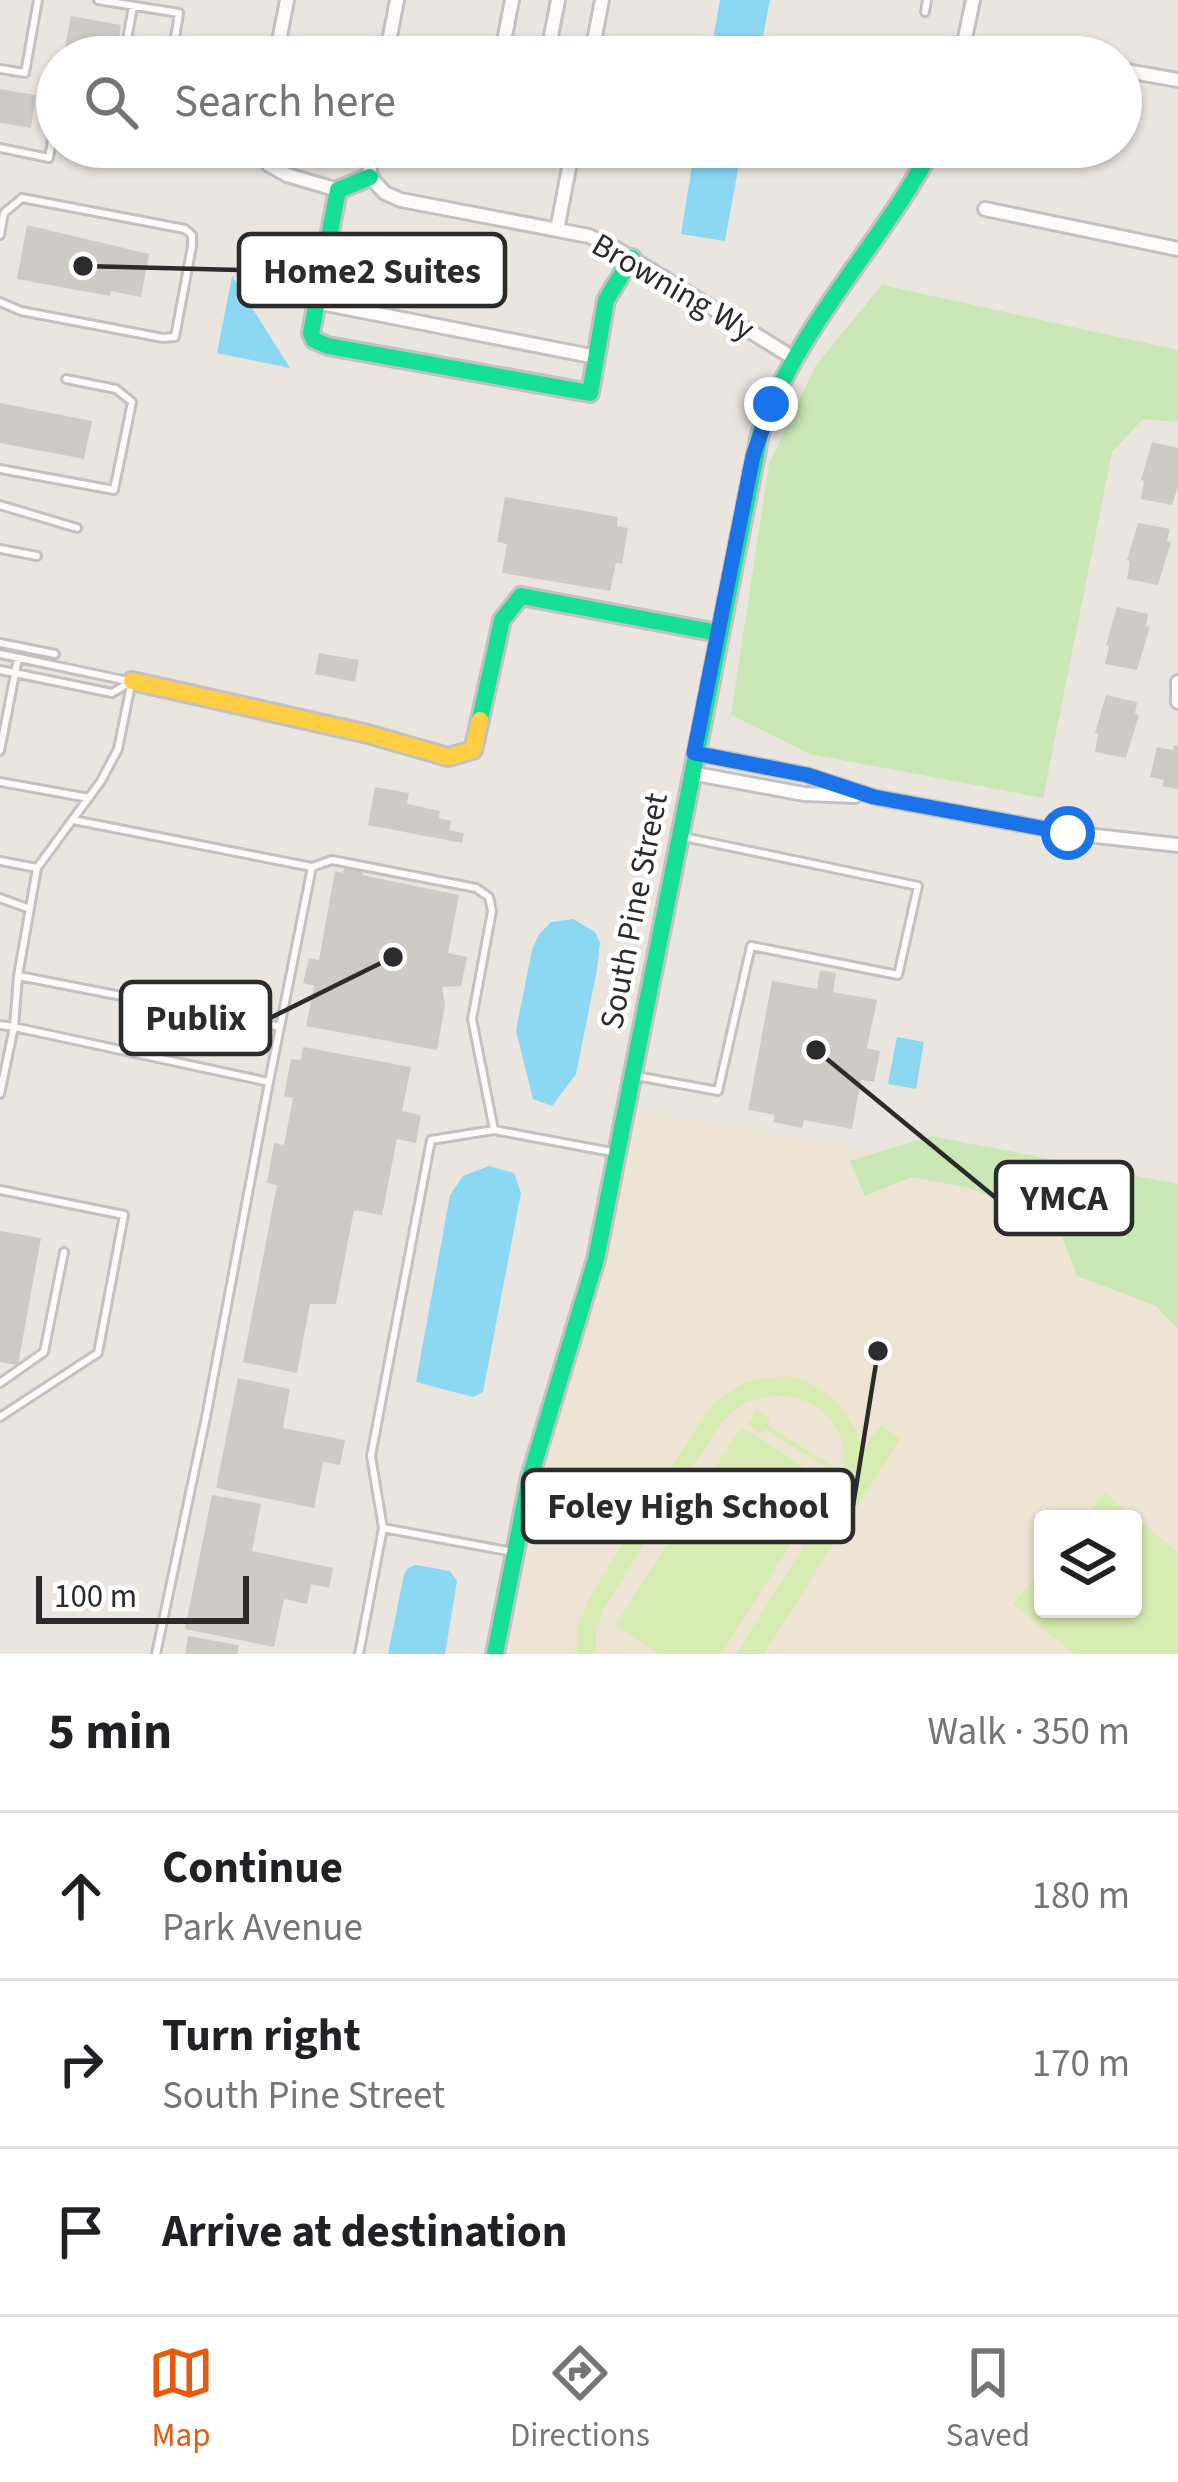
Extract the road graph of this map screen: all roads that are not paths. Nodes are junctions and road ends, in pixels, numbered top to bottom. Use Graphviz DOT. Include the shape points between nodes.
graph roads {
  1 [pos="38,0"];
  2 [pos="98,0"];
  3 [pos="287,0"];
  4 [pos="398,0"];
  5 [pos="512,0"];
  6 [pos="558,0"];
  7 [pos="602,0"];
  8 [pos="927,0"];
  9 [pos="973,0"];
  10 [pos="133,6"];
  11 [pos="925,12"];
  12 [pos="128,36"];
  13 [pos="175,36"];
  14 [pos="280,36"];
  15 [pos="390,36"];
  16 [pos="505,36"];
  17 [pos="551,36"];
  18 [pos="595,36"];
  19 [pos="965,36"];
  20 [pos="0,69"];
  21 [pos="1142,74"];
  22 [pos="1178,80"];
  23 [pos="0,148"];
  24 [pos="36,155"];
  25 [pos="274,168"];
  26 [pos="370,168"];
  27 [pos="569,168"];
  28 [pos="923,168"];
  29 [pos="370,177"];
  30 [pos="338,190"];
  31 [pos="985,209"];
  32 [pos="557,230"];
  33 [pos="0,235"];
  34 [pos="1178,249"];
  35 [pos="632,258"];
  36 [pos="0,302"];
  37 [pos="316,302"];
  38 [pos="596,357"];
  39 [pos="795,359"];
  40 [pos="65,379"];
  41 [pos="0,470"];
  42 [pos="0,505"];
  43 [pos="77,528"];
  44 [pos="0,549"];
  45 [pos="37,556"];
  46 [pos="718,633"];
  47 [pos="0,643"];
  48 [pos="0,654"];
  49 [pos="55,654"];
  50 [pos="18,658"];
  51 [pos="0,670"];
  52 [pos="15,673"];
  53 [pos="132,682"];
  54 [pos="1178,682"];
  55 [pos="0,687"];
  56 [pos="13,689"];
  57 [pos="1178,702"];
  58 [pos="0,750"];
  59 [pos="694,753"];
  60 [pos="691,773"];
  61 [pos="0,782"];
  62 [pos="874,797"];
  63 [pos="89,798"];
  64 [pos="73,820"];
  65 [pos="678,836"];
  66 [pos="1178,845"];
  67 [pos="0,861"];
  68 [pos="312,867"];
  69 [pos="37,868"];
  70 [pos="0,898"];
  71 [pos="30,908"];
  72 [pos="18,976"];
  73 [pos="0,1024"];
  74 [pos="280,1027"];
  75 [pos="14,1028"];
  76 [pos="633,1075"];
  77 [pos="269,1082"];
  78 [pos="0,1094"];
  79 [pos="494,1130"];
  80 [pos="616,1153"];
  81 [pos="0,1190"];
  82 [pos="64,1252"];
  83 [pos="0,1383"];
  84 [pos="0,1417"];
  85 [pos="382,1528"];
  86 [pos="514,1553"];
  87 [pos="156,1654"];
  88 [pos="359,1654"];
  89 [pos="495,1654"];
  1 -- 20 [label="lane" via="25,73"];
  2 -- 10 [label="lane"];
  3 -- 14 [label="street"];
  4 -- 15 [label="street"];
  5 -- 16 [label="street"];
  6 -- 17 [label="street"];
  7 -- 18 [label="street"];
  8 -- 11 [label="lane"];
  9 -- 19 [label="street"];
  10 -- 12 [label="lane"];
  10 -- 13 [label="lane" via="179,14"];
  21 -- 22 [label="street"];
  23 -- 24 [label="lane"];
  25 -- 30 [label="street"];
  26 -- 29 [label="street"];
  27 -- 32 [label="street"];
  28 -- 39 [label="street, South Pine Street"];
  29 -- 30 [label="street"];
  29 -- 32 [label="street, Browning Wy" via="401,200"];
  30 -- 37 [label="street"];
  31 -- 34 [label="street"];
  32 -- 35 [label="street, Browning Wy"];
  33 -- 36 [label="lane" via="4,213 22,198 185,229 192,246 175,337"];
  35 -- 38 [label="street" via="605,300"];
  35 -- 39 [label="street, Browning Wy"];
  37 -- 38 [label="street"];
  37 -- 38 [label="street" via="310,333 328,346 590,393"];
  39 -- 46 [label="street, South Pine Street" via="753,456"];
  40 -- 41 [label="lane" via="116,388 132,403 114,490"];
  42 -- 43 [label="lane"];
  44 -- 45 [label="lane"];
  46 -- 53 [label="street" via="521,596 502,620 473,751 448,758"];
  46 -- 59 [label="street, South Pine Street"];
  47 -- 49 [label="lane"];
  48 -- 50 [label="lane"];
  50 -- 52 [label="lane"];
  50 -- 53 [label="lane"];
  51 -- 52 [label="lane"];
  52 -- 53 [label="lane" via="112,693"];
  52 -- 56 [label="lane"];
  53 -- 63 [label="lane" via="118,749"];
  54 -- 57 [label="street"];
  55 -- 56 [label="lane"];
  56 -- 58 [label="lane"];
  59 -- 60 [label="street, South Pine Street"];
  59 -- 62 [label="street"];
  60 -- 62 [label="street" via="804,794"];
  60 -- 65 [label="street, South Pine Street"];
  61 -- 63 [label="lane"];
  62 -- 66 [label="street"];
  63 -- 64 [label="lane"];
  64 -- 68 [label="lane"];
  64 -- 69 [label="lane"];
  65 -- 76 [label="street, South Pine Street"];
  65 -- 76 [label="lane" via="918,886 898,975 751,946 718,1091"];
  67 -- 69 [label="lane"];
  68 -- 74 [label="lane"];
  68 -- 79 [label="lane" via="332,860 489,897 472,1019"];
  69 -- 71 [label="lane"];
  70 -- 71 [label="lane"];
  71 -- 72 [label="lane"];
  72 -- 74 [label="lane"];
  72 -- 75 [label="lane"];
  73 -- 75 [label="lane"];
  74 -- 77 [label="lane"];
  75 -- 77 [label="lane"];
  75 -- 78 [label="lane"];
  76 -- 80 [label="street, South Pine Street"];
  77 -- 87 [label="lane"];
  79 -- 80 [label="lane"];
  79 -- 85 [label="lane" via="431,1140 371,1456"];
  80 -- 86 [label="street, South Pine Street" via="596,1259"];
  81 -- 84 [label="lane" via="124,1215 98,1353"];
  82 -- 83 [label="lane" via="44,1352"];
  85 -- 86 [label="lane"];
  85 -- 88 [label="lane"];
  86 -- 89 [label="street, South Pine Street"];
}
